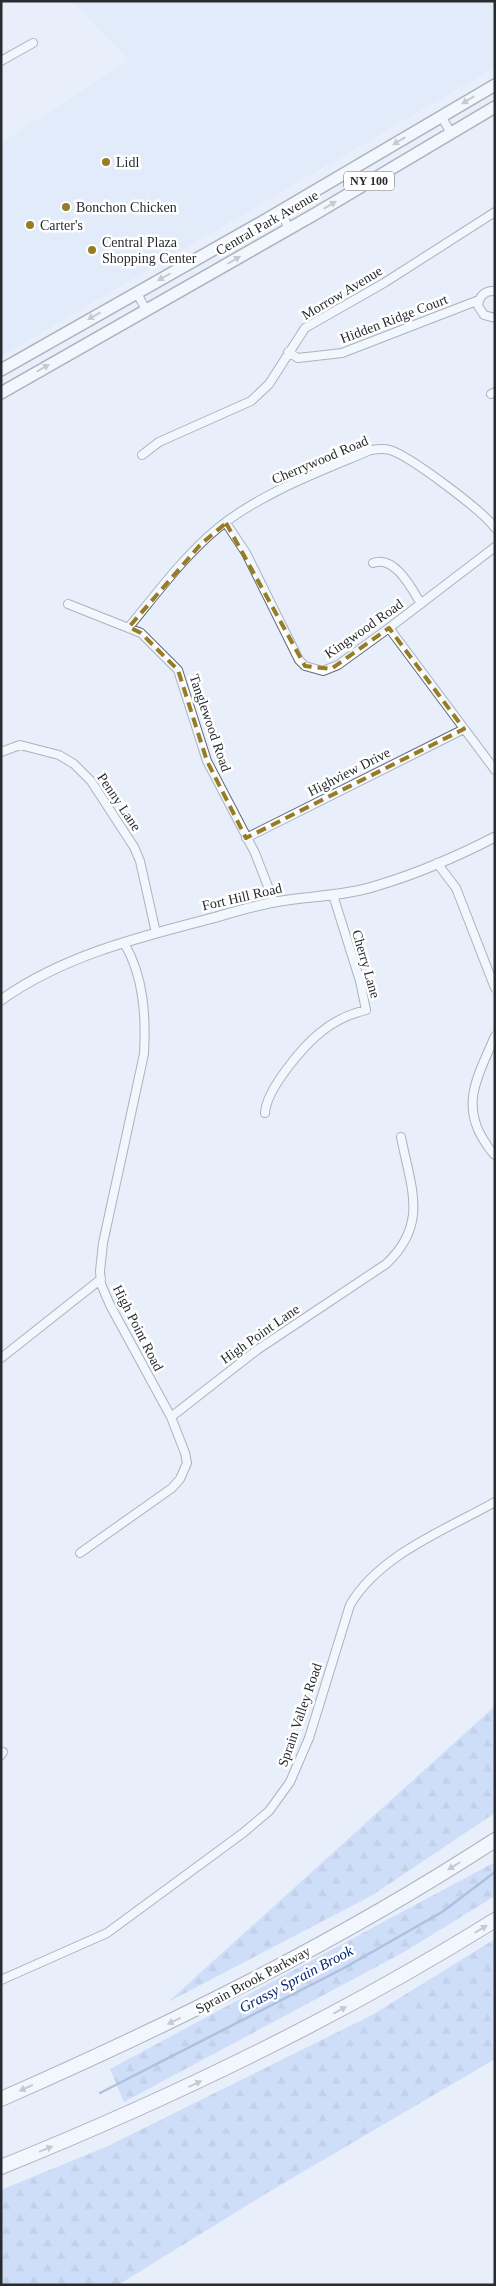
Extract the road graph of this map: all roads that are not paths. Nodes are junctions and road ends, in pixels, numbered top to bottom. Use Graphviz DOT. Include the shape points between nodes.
graph roads {
  1 [pos="33,43"];
  2 [pos="1,61"];
  3 [pos="495,85"];
  4 [pos="495,106"];
  5 [pos="441,116"];
  6 [pos="451,133"];
  7 [pos="282,210"];
  8 [pos="495,212"];
  9 [pos="288,229"];
  10 [pos="495,290"];
  11 [pos="137,292"];
  12 [pos="479,300"];
  13 [pos="146,310"];
  14 [pos="495,318"];
  15 [pos="288,352"];
  16 [pos="1,370"];
  17 [pos="1,392"];
  18 [pos="142,454"];
  19 [pos="226,523"];
  20 [pos="495,528"];
  21 [pos="495,547"];
  22 [pos="373,564"];
  23 [pos="68,604"];
  24 [pos="421,604"];
  25 [pos="129,627"];
  26 [pos="389,628"];
  27 [pos="464,729"];
  28 [pos="1,752"];
  29 [pos="495,770"];
  30 [pos="495,837"];
  31 [pos="246,838"];
  32 [pos="437,863"];
  33 [pos="333,895"];
  34 [pos="274,902"];
  35 [pos="156,933"];
  36 [pos="124,943"];
  37 [pos="495,988"];
  38 [pos="1,1000"];
  39 [pos="495,1036"];
  40 [pos="265,1113"];
  41 [pos="401,1137"];
  42 [pos="495,1155"];
  43 [pos="101,1279"];
  44 [pos="1,1358"];
  45 [pos="171,1417"];
  46 [pos="495,1502"];
  47 [pos="80,1553"];
  48 [pos="495,1840"];
  49 [pos="495,1920"];
  50 [pos="1,1980"];
  51 [pos="1,2099"];
  52 [pos="1,2167"];
  1 -- 2 [label="street"];
  3 -- 5 [label="main road, Central Park Avenue / NY 100, one-way"];
  4 -- 6 [label="main road, Central Park Avenue / NY 100"];
  5 -- 6 [label="street"];
  5 -- 7 [label="main road, Central Park Avenue / NY 100, one-way"];
  9 -- 6 [label="main road, Central Park Avenue / NY 100, one-way"];
  7 -- 9 [label="street"];
  7 -- 11 [label="main road, Central Park Avenue / NY 100, one-way"];
  8 -- 15 [label="street, Morrow Avenue" via="384,283 310,324 298,335"];
  13 -- 9 [label="main road, Central Park Avenue / NY 100, one-way"];
  10 -- 12 [label="street, Hidden Ridge Court" via="486,292"];
  11 -- 13 [label="street"];
  11 -- 16 [label="main road, Central Park Avenue / NY 100, one-way"];
  12 -- 14 [label="street" via="478,306 484,315"];
  12 -- 15 [label="street, Hidden Ridge Court" via="342,353 298,358"];
  17 -- 13 [label="main road, Central Park Avenue / NY 100, one-way"];
  15 -- 18 [label="street, Morrow Avenue" via="270,384 252,401 159,442"];
  19 -- 20 [label="street, Cherrywood Road" via="294,483 381,448 392,450 468,502"];
  19 -- 25 [label="street, Cherrywood Road" via="201,544"];
  19 -- 26 [label="street, Kingwood Road" via="246,553 293,650 305,666 323,671 331,669"];
  21 -- 24 [label="street, Kingwood Road"];
  22 -- 24 [label="street" via="378,561 388,563 408,583"];
  23 -- 25 [label="street, Tanglewood Road"];
  24 -- 26 [label="street, Kingwood Road"];
  25 -- 31 [label="street, Tanglewood Road" via="156,646 178,670 207,761"];
  26 -- 27 [label="street"];
  27 -- 29 [label="street"];
  27 -- 31 [label="street, Highview Drive"];
  28 -- 35 [label="street, Penny Lane" via="20,745 59,755 91,781 140,861"];
  30 -- 32 [label="street, Fort Hill Road"];
  31 -- 34 [label="street, Tanglewood Road"];
  32 -- 33 [label="street, Fort Hill Road" via="379,886"];
  32 -- 37 [label="street" via="456,888"];
  33 -- 34 [label="street, Fort Hill Road"];
  33 -- 40 [label="street, Cherry Lane" via="366,1010 334,1023 309,1043 268,1096"];
  34 -- 35 [label="street, Fort Hill Road"];
  35 -- 36 [label="street, Fort Hill Road"];
  36 -- 38 [label="street, Fort Hill Road" via="48,972"];
  36 -- 43 [label="street, High Point Road" via="142,994 146,1024 144,1054 103,1242"];
  39 -- 42 [label="street" via="473,1087 472,1098 476,1129"];
  41 -- 45 [label="street, High Point Lane" via="414,1216 411,1231 398,1252 386,1264 257,1350"];
  43 -- 44 [label="street"];
  43 -- 45 [label="street, High Point Road" via="110,1305"];
  45 -- 47 [label="street, High Point Road" via="187,1463 180,1479 161,1497"];
  46 -- 50 [label="street, Sprain Valley Road" via="394,1559 360,1588 350,1605 309,1738 290,1782 269,1811 243,1834 107,1933"];
  48 -- 51 [label="highway, Sprain Brook Parkway, one-way" via="377,1913 254,1981 141,2037"];
  52 -- 49 [label="highway, one-way" via="143,2108 256,2054 360,1999"];
}
